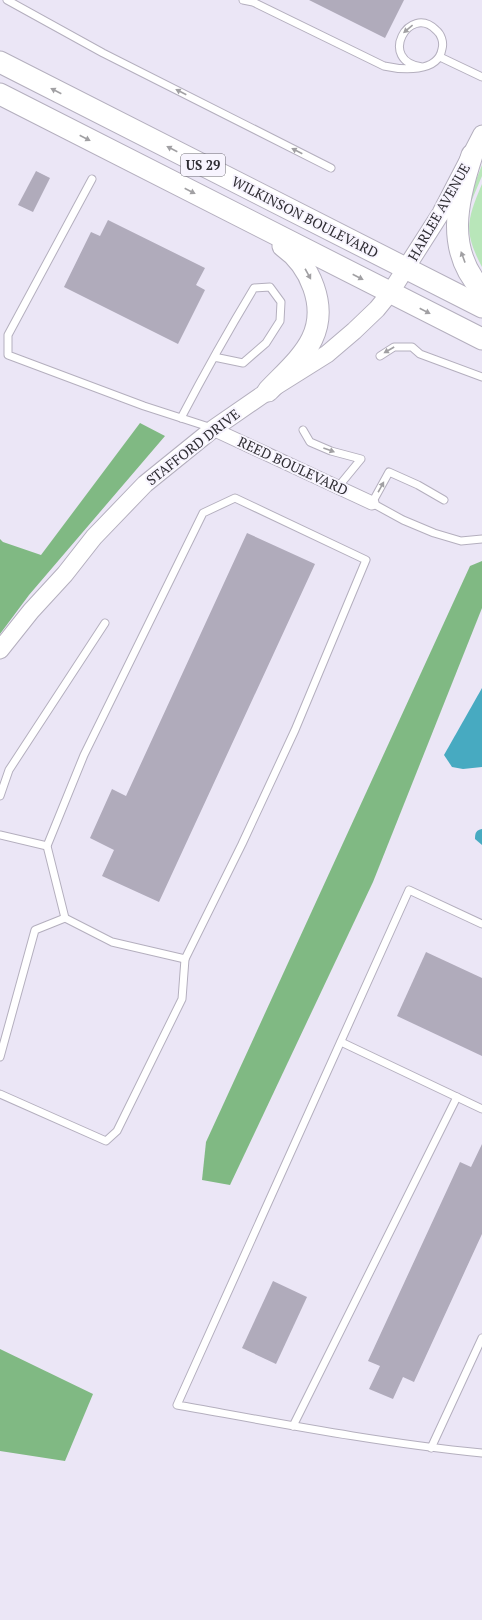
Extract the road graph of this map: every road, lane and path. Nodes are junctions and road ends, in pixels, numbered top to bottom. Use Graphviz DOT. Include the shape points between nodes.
graph roads {
  1 [pos="7,0"];
  2 [pos="243,0"];
  3 [pos="440,57"];
  4 [pos="0,62"];
  5 [pos="422,67"];
  6 [pos="482,77"];
  7 [pos="0,94"];
  8 [pos="482,134"];
  9 [pos="472,154"];
  10 [pos="332,168"];
  11 [pos="92,179"];
  12 [pos="248,221"];
  13 [pos="406,268"];
  14 [pos="482,290"];
  15 [pos="390,293"];
  16 [pos="482,307"];
  17 [pos="482,339"];
  18 [pos="380,356"];
  19 [pos="214,357"];
  20 [pos="482,377"];
  21 [pos="268,391"];
  22 [pos="181,418"];
  23 [pos="213,429"];
  24 [pos="303,430"];
  25 [pos="338,487"];
  26 [pos="444,500"];
  27 [pos="372,503"];
  28 [pos="482,539"];
  29 [pos="105,623"];
  30 [pos="0,650"];
  31 [pos="0,796"];
  32 [pos="0,835"];
  33 [pos="47,846"];
  34 [pos="66,918"];
  35 [pos="482,924"];
  36 [pos="185,958"];
  37 [pos="341,1042"];
  38 [pos="0,1057"];
  39 [pos="0,1094"];
  40 [pos="457,1097"];
  41 [pos="482,1109"];
  42 [pos="482,1338"];
  43 [pos="293,1426"];
  44 [pos="431,1448"];
  45 [pos="482,1453"];
  10 -- 1 [label="lane, one-way" via="103,53"];
  2 -- 5 [label="lane" via="253,2 384,66 396,69"];
  3 -- 5 [label="lane" via="434,63"];
  3 -- 5 [label="lane, one-way" via="443,46 441,35 432,26 420,23 409,27 401,36 399,49 405,60"];
  3 -- 6 [label="lane"];
  13 -- 4 [label="main road, WILKINSON BOULEVARD / US 29, one-way"];
  7 -- 12 [label="main road, WILKINSON BOULEVARD / US 29, one-way"];
  8 -- 9 [label="street, HARLEE AVENUE"];
  9 -- 13 [label="street, HARLEE AVENUE" via="441,213"];
  14 -- 9 [label="main road, one-way" via="467,268 460,249 458,233 462,188"];
  11 -- 22 [label="lane" via="8,335 8,355"];
  12 -- 15 [label="main road, WILKINSON BOULEVARD / US 29, one-way"];
  12 -- 21 [label="main road, one-way" via="287,249 303,265 312,281 318,303 318,321 312,339"];
  13 -- 15 [label="street, STAFFORD DRIVE"];
  13 -- 16 [label="main road, WILKINSON BOULEVARD / US 29"];
  15 -- 17 [label="main road, WILKINSON BOULEVARD / US 29, one-way"];
  15 -- 21 [label="street, STAFFORD DRIVE" via="354,331 326,354"];
  20 -- 18 [label="lane, one-way" via="420,354 412,347 394,347"];
  19 -- 19 [label="lane" via="254,288 270,287 282,302 280,321 266,343 243,363"];
  19 -- 22 [label="lane"];
  21 -- 23 [label="street, STAFFORD DRIVE"];
  22 -- 23 [label="lane"];
  23 -- 25 [label="street, REED BOULEVARD"];
  23 -- 30 [label="street, STAFFORD DRIVE" via="145,484 94,537"];
  24 -- 25 [label="lane, one-way" via="310,442 361,459"];
  25 -- 27 [label="street, REED BOULEVARD"];
  27 -- 26 [label="lane, one-way" via="389,472"];
  27 -- 28 [label="lane" via="403,520 461,541"];
  29 -- 31 [label="lane" via="9,770"];
  32 -- 33 [label="lane"];
  33 -- 34 [label="lane"];
  33 -- 36 [label="lane" via="84,755 203,513 235,498 366,560 295,730"];
  34 -- 36 [label="lane" via="112,942"];
  34 -- 38 [label="lane" via="35,930"];
  35 -- 37 [label="lane" via="409,890"];
  36 -- 39 [label="lane" via="182,999 117,1131 106,1141"];
  37 -- 40 [label="lane"];
  37 -- 43 [label="lane" via="177,1405"];
  40 -- 41 [label="lane"];
  40 -- 43 [label="lane"];
  42 -- 44 [label="lane"];
  43 -- 44 [label="lane"];
  44 -- 45 [label="lane"];
}
